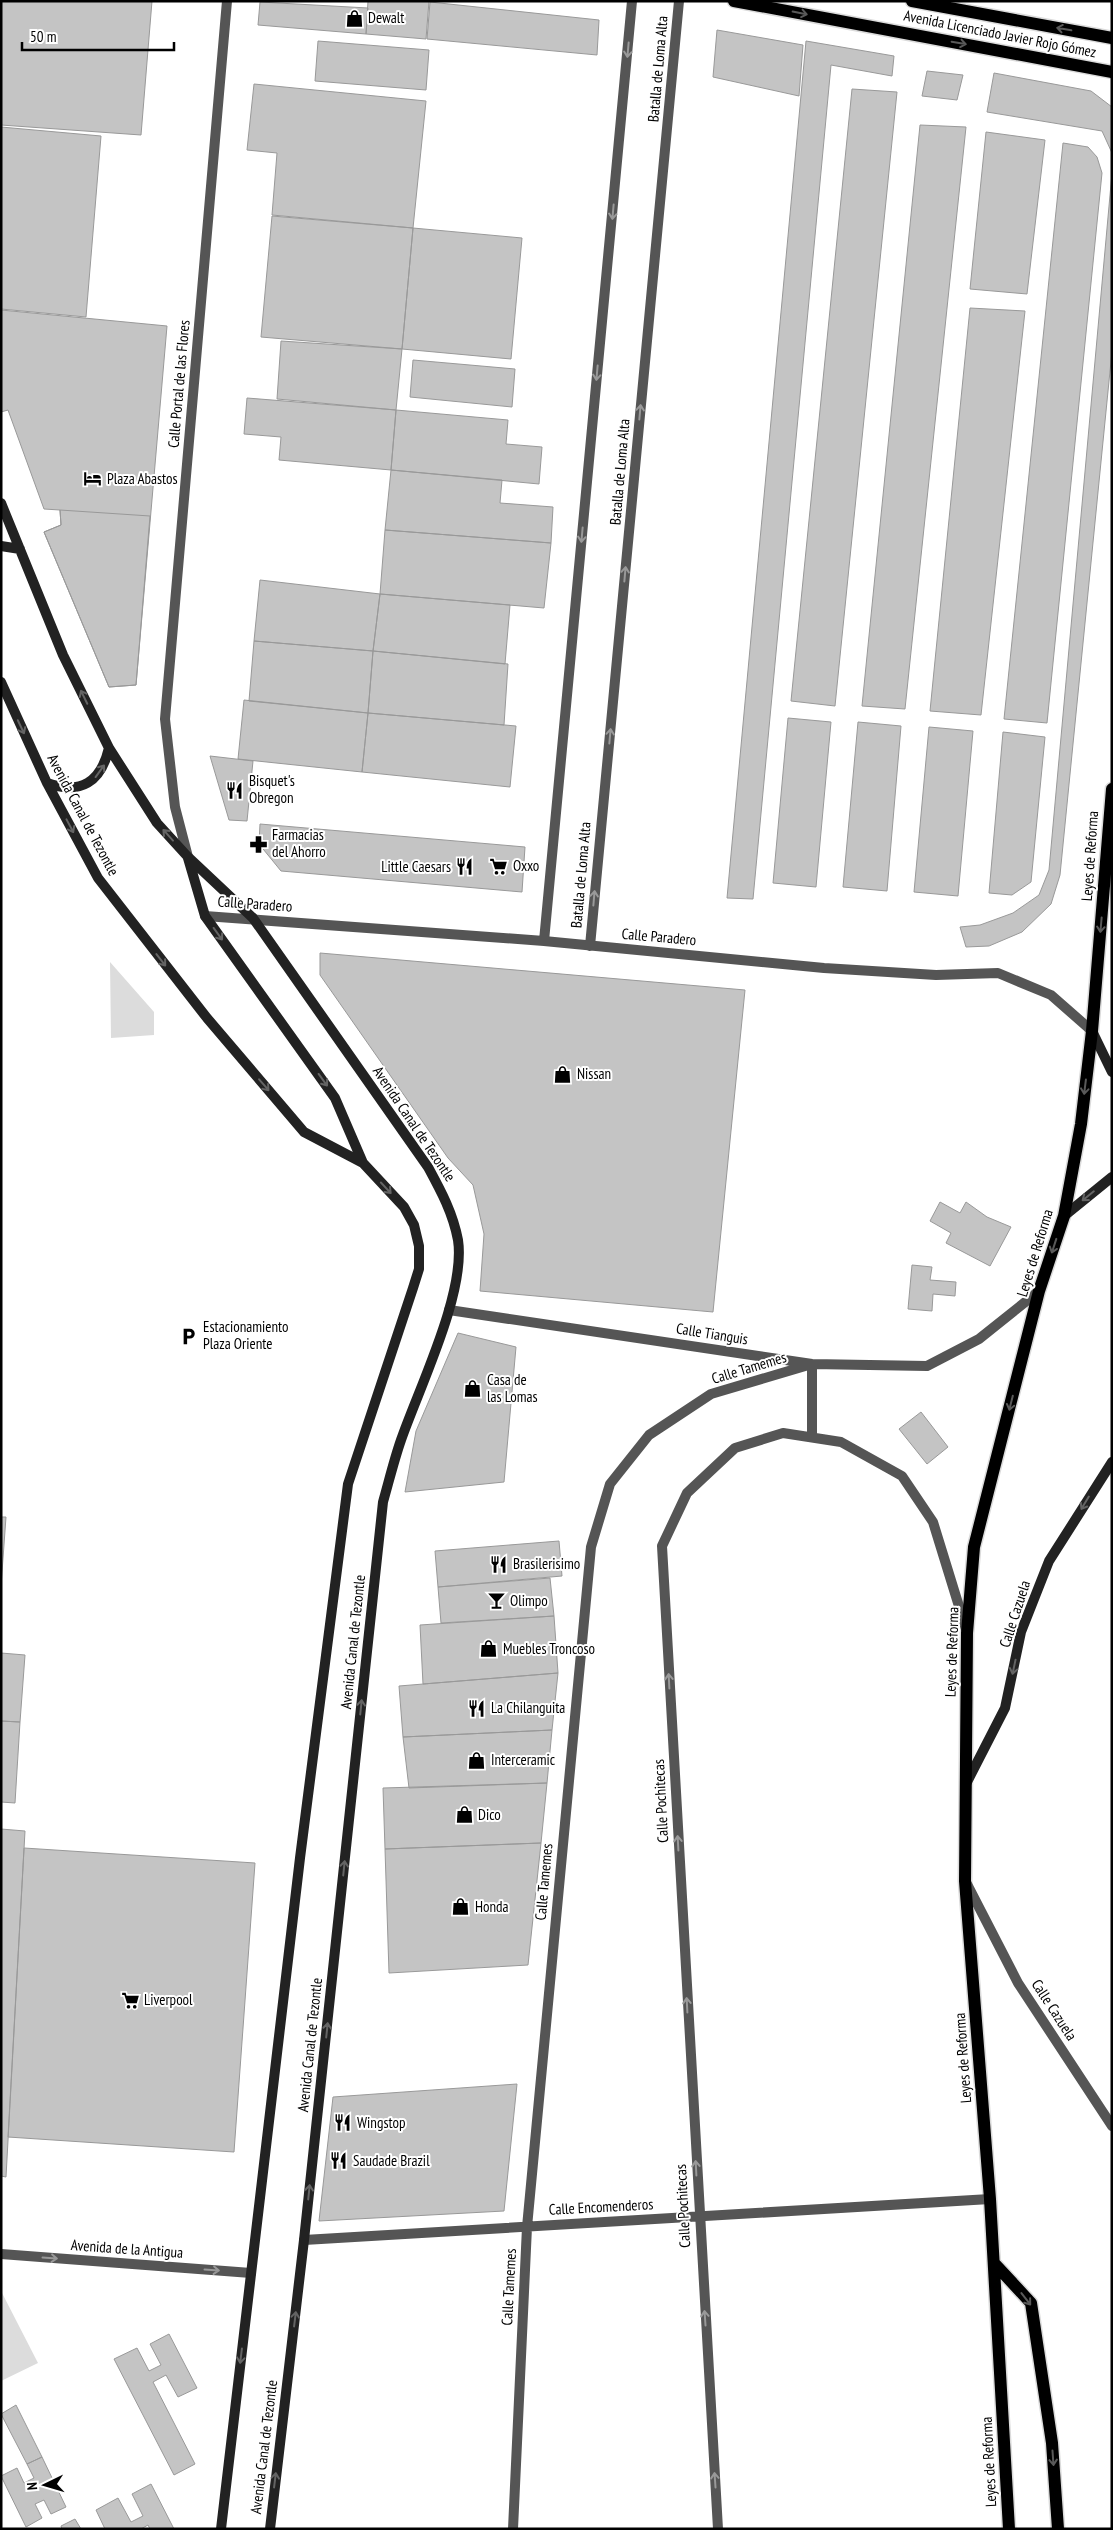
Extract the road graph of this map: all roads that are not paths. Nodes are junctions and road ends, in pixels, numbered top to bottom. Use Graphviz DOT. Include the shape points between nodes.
graph roads {
  1 [pos="227,1"];
  2 [pos="632,1"];
  3 [pos="679,1"];
  4 [pos="734,1"];
  5 [pos="912,1"];
  6 [pos="1112,38"];
  7 [pos="1112,72"];
  8 [pos="1,503"];
  9 [pos="1,546"];
  10 [pos="20,550"];
  11 [pos="1,682"];
  12 [pos="109,748"];
  13 [pos="47,783"];
  14 [pos="1112,789"];
  15 [pos="1110,838"];
  16 [pos="188,857"];
  17 [pos="205,916"];
  18 [pos="253,918"];
  19 [pos="544,941"];
  20 [pos="590,946"];
  21 [pos="1092,1031"];
  22 [pos="1112,1072"];
  23 [pos="363,1163"];
  24 [pos="1112,1177"];
  25 [pos="1064,1216"];
  26 [pos="1039,1291"];
  27 [pos="449,1310"];
  28 [pos="812,1364"];
  29 [pos="812,1437"];
  30 [pos="1112,1462"];
  31 [pos="967,1633"];
  32 [pos="966,1785"];
  33 [pos="965,1881"];
  34 [pos="1112,2126"];
  35 [pos="990,2199"];
  36 [pos="699,2216"];
  37 [pos="527,2227"];
  38 [pos="304,2240"];
  39 [pos="1,2254"];
  40 [pos="994,2263"];
  41 [pos="251,2273"];
  42 [pos="221,2529"];
  43 [pos="270,2529"];
  44 [pos="513,2529"];
  45 [pos="718,2529"];
  46 [pos="1009,2529"];
  47 [pos="1058,2529"];
  1 -- 16 [label="street, Calle Portal de las Flores" via="165,719 174,806"];
  2 -- 19 [label="street, Batalla de Loma Alta, one-way"];
  20 -- 3 [label="street, Batalla de Loma Alta, one-way"];
  4 -- 7 [label="main road, Avenida Licenciado Javier Rojo Gómez, one-way"];
  6 -- 5 [label="main road, Avenida Licenciado Javier Rojo Gómez, one-way"];
  8 -- 10 [label="main road, Avenida Canal de Tezontle"];
  9 -- 10 [label="main road"];
  12 -- 10 [label="main road, Avenida Canal de Tezontle, one-way" via="63,655"];
  11 -- 13 [label="main road, Avenida Canal de Tezontle, one-way"];
  13 -- 12 [label="main road, one-way" via="60,788 81,787 96,778 105,766"];
  16 -- 12 [label="main road, Avenida Canal de Tezontle, one-way" via="157,823"];
  13 -- 23 [label="main road, Avenida Canal de Tezontle, one-way" via="98,878 206,1018 304,1132"];
  14 -- 15 [label="main road, Leyes de Reforma"];
  15 -- 21 [label="main road, Leyes de Reforma, one-way"];
  16 -- 17 [label="main road, Avenida Canal de Tezontle"];
  16 -- 18 [label="main road, Avenida Canal de Tezontle"];
  17 -- 18 [label="street, Calle Paradero"];
  17 -- 23 [label="main road, Avenida Canal de Tezontle, one-way" via="335,1098"];
  18 -- 19 [label="street, Calle Paradero"];
  18 -- 27 [label="main road, Avenida Canal de Tezontle" via="428,1167 449,1206 458,1241 458,1272"];
  19 -- 20 [label="street, Calle Paradero"];
  20 -- 21 [label="street, Calle Paradero" via="936,975 998,973 1051,995"];
  21 -- 22 [label="main road"];
  21 -- 25 [label="main road, Leyes de Reforma, one-way" via="1081,1124"];
  23 -- 41 [label="main road, Avenida Canal de Tezontle, one-way" via="404,1208 414,1225 419,1246 419,1269 348,1484"];
  24 -- 25 [label="main road, one-way"];
  25 -- 26 [label="main road, Leyes de Reforma, one-way"];
  26 -- 28 [label="street, Calle Tianguis" via="979,1339 927,1366"];
  26 -- 31 [label="main road, Leyes de Reforma, one-way" via="974,1548"];
  27 -- 28 [label="street, Calle Tianguis"];
  38 -- 27 [label="main road, Avenida Canal de Tezontle, one-way" via="383,1502 400,1442"];
  28 -- 29 [label="street"];
  28 -- 37 [label="street, Calle Tamemes" via="711,1394 649,1435 610,1484 591,1547"];
  29 -- 31 [label="street, Calle Pochitecas" via="841,1442 902,1476 933,1522"];
  36 -- 29 [label="street, Calle Pochitecas, one-way" via="662,1546 687,1493 735,1448 783,1433"];
  30 -- 32 [label="main road, Calle Cazuela, one-way" via="1049,1561 1021,1632 1005,1708"];
  31 -- 32 [label="main road, Leyes de Reforma"];
  32 -- 33 [label="main road, Leyes de Reforma"];
  33 -- 34 [label="street, Calle Cazuela" via="1018,1983"];
  33 -- 35 [label="main road, Leyes de Reforma"];
  35 -- 36 [label="street, Calle Encomenderos"];
  35 -- 40 [label="main road, Leyes de Reforma"];
  36 -- 37 [label="street, Calle Encomenderos"];
  45 -- 36 [label="street, Calle Pochitecas, one-way"];
  37 -- 38 [label="street, Calle Encomenderos"];
  37 -- 44 [label="street, Calle Tamemes"];
  43 -- 38 [label="main road, Avenida Canal de Tezontle, one-way"];
  39 -- 41 [label="street, Avenida de la Antigua, one-way"];
  40 -- 46 [label="main road, Leyes de Reforma"];
  40 -- 47 [label="main road, one-way" via="1031,2303 1052,2442"];
  41 -- 42 [label="main road, Avenida Canal de Tezontle, one-way"];
}
